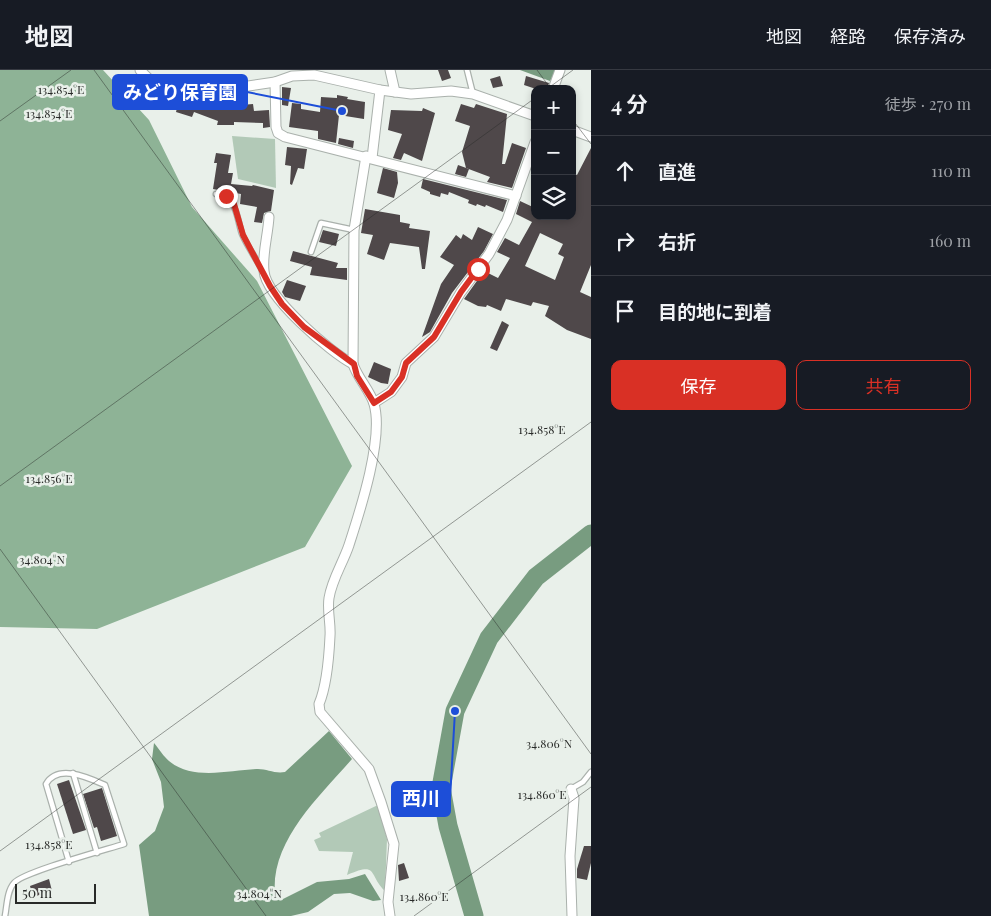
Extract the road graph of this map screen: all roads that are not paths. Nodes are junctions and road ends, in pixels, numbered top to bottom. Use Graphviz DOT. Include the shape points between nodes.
graph roads {
  1 [pos="140,70"];
  2 [pos="390,70"];
  3 [pos="467,70"];
  4 [pos="560,70"];
  5 [pos="275,82"];
  6 [pos="554,85"];
  7 [pos="380,90"];
  8 [pos="395,92"];
  9 [pos="473,94"];
  10 [pos="531,115"];
  11 [pos="576,131"];
  12 [pos="591,137"];
  13 [pos="531,153"];
  14 [pos="369,157"];
  15 [pos="216,194"];
  16 [pos="516,196"];
  17 [pos="269,218"];
  18 [pos="354,230"];
  19 [pos="312,252"];
  20 [pos="264,273"];
  21 [pos="354,364"];
  22 [pos="374,403"];
  23 [pos="591,772"];
  24 [pos="73,773"];
  25 [pos="572,789"];
  26 [pos="97,853"];
  27 [pos="70,862"];
  28 [pos="5,916"];
  29 [pos="390,916"];
  30 [pos="572,916"];
  1 -- 5 [label="street" via="153,83 184,88 228,89"];
  2 -- 8 [label="street"];
  3 -- 9 [label="lane"];
  4 -- 6 [label="street"];
  5 -- 7 [label="street" via="292,76 314,75"];
  5 -- 14 [label="street" via="278,133"];
  7 -- 8 [label="street"];
  7 -- 14 [label="street"];
  8 -- 9 [label="street"];
  9 -- 10 [label="street"];
  11 -- 12 [label="street"];
  13 -- 16 [label="street"];
  14 -- 16 [label="street"];
  14 -- 18 [label="street"];
  15 -- 20 [label="lane" via="226,196 234,204 243,235"];
  16 -- 22 [label="street" via="489,254 434,337 406,363 402,377 391,392"];
  17 -- 20 [label="street"];
  18 -- 19 [label="lane" via="321,223"];
  18 -- 21 [label="street"];
  20 -- 21 [label="street" via="282,304 304,327"];
  21 -- 22 [label="street" via="357,376"];
  22 -- 29 [label="street" via="377,423 375,446 351,538 328,600 331,636 319,704 320,712 369,769 388,824 394,844 388,902"];
  23 -- 25 [label="lane"];
  24 -- 26 [label="lane"];
  24 -- 26 [label="lane" via="105,785 124,844"];
  24 -- 27 [label="lane" via="62,773 46,784"];
  25 -- 30 [label="street"];
  26 -- 27 [label="lane"];
  27 -- 28 [label="lane" via="19,878 11,888"];
}
